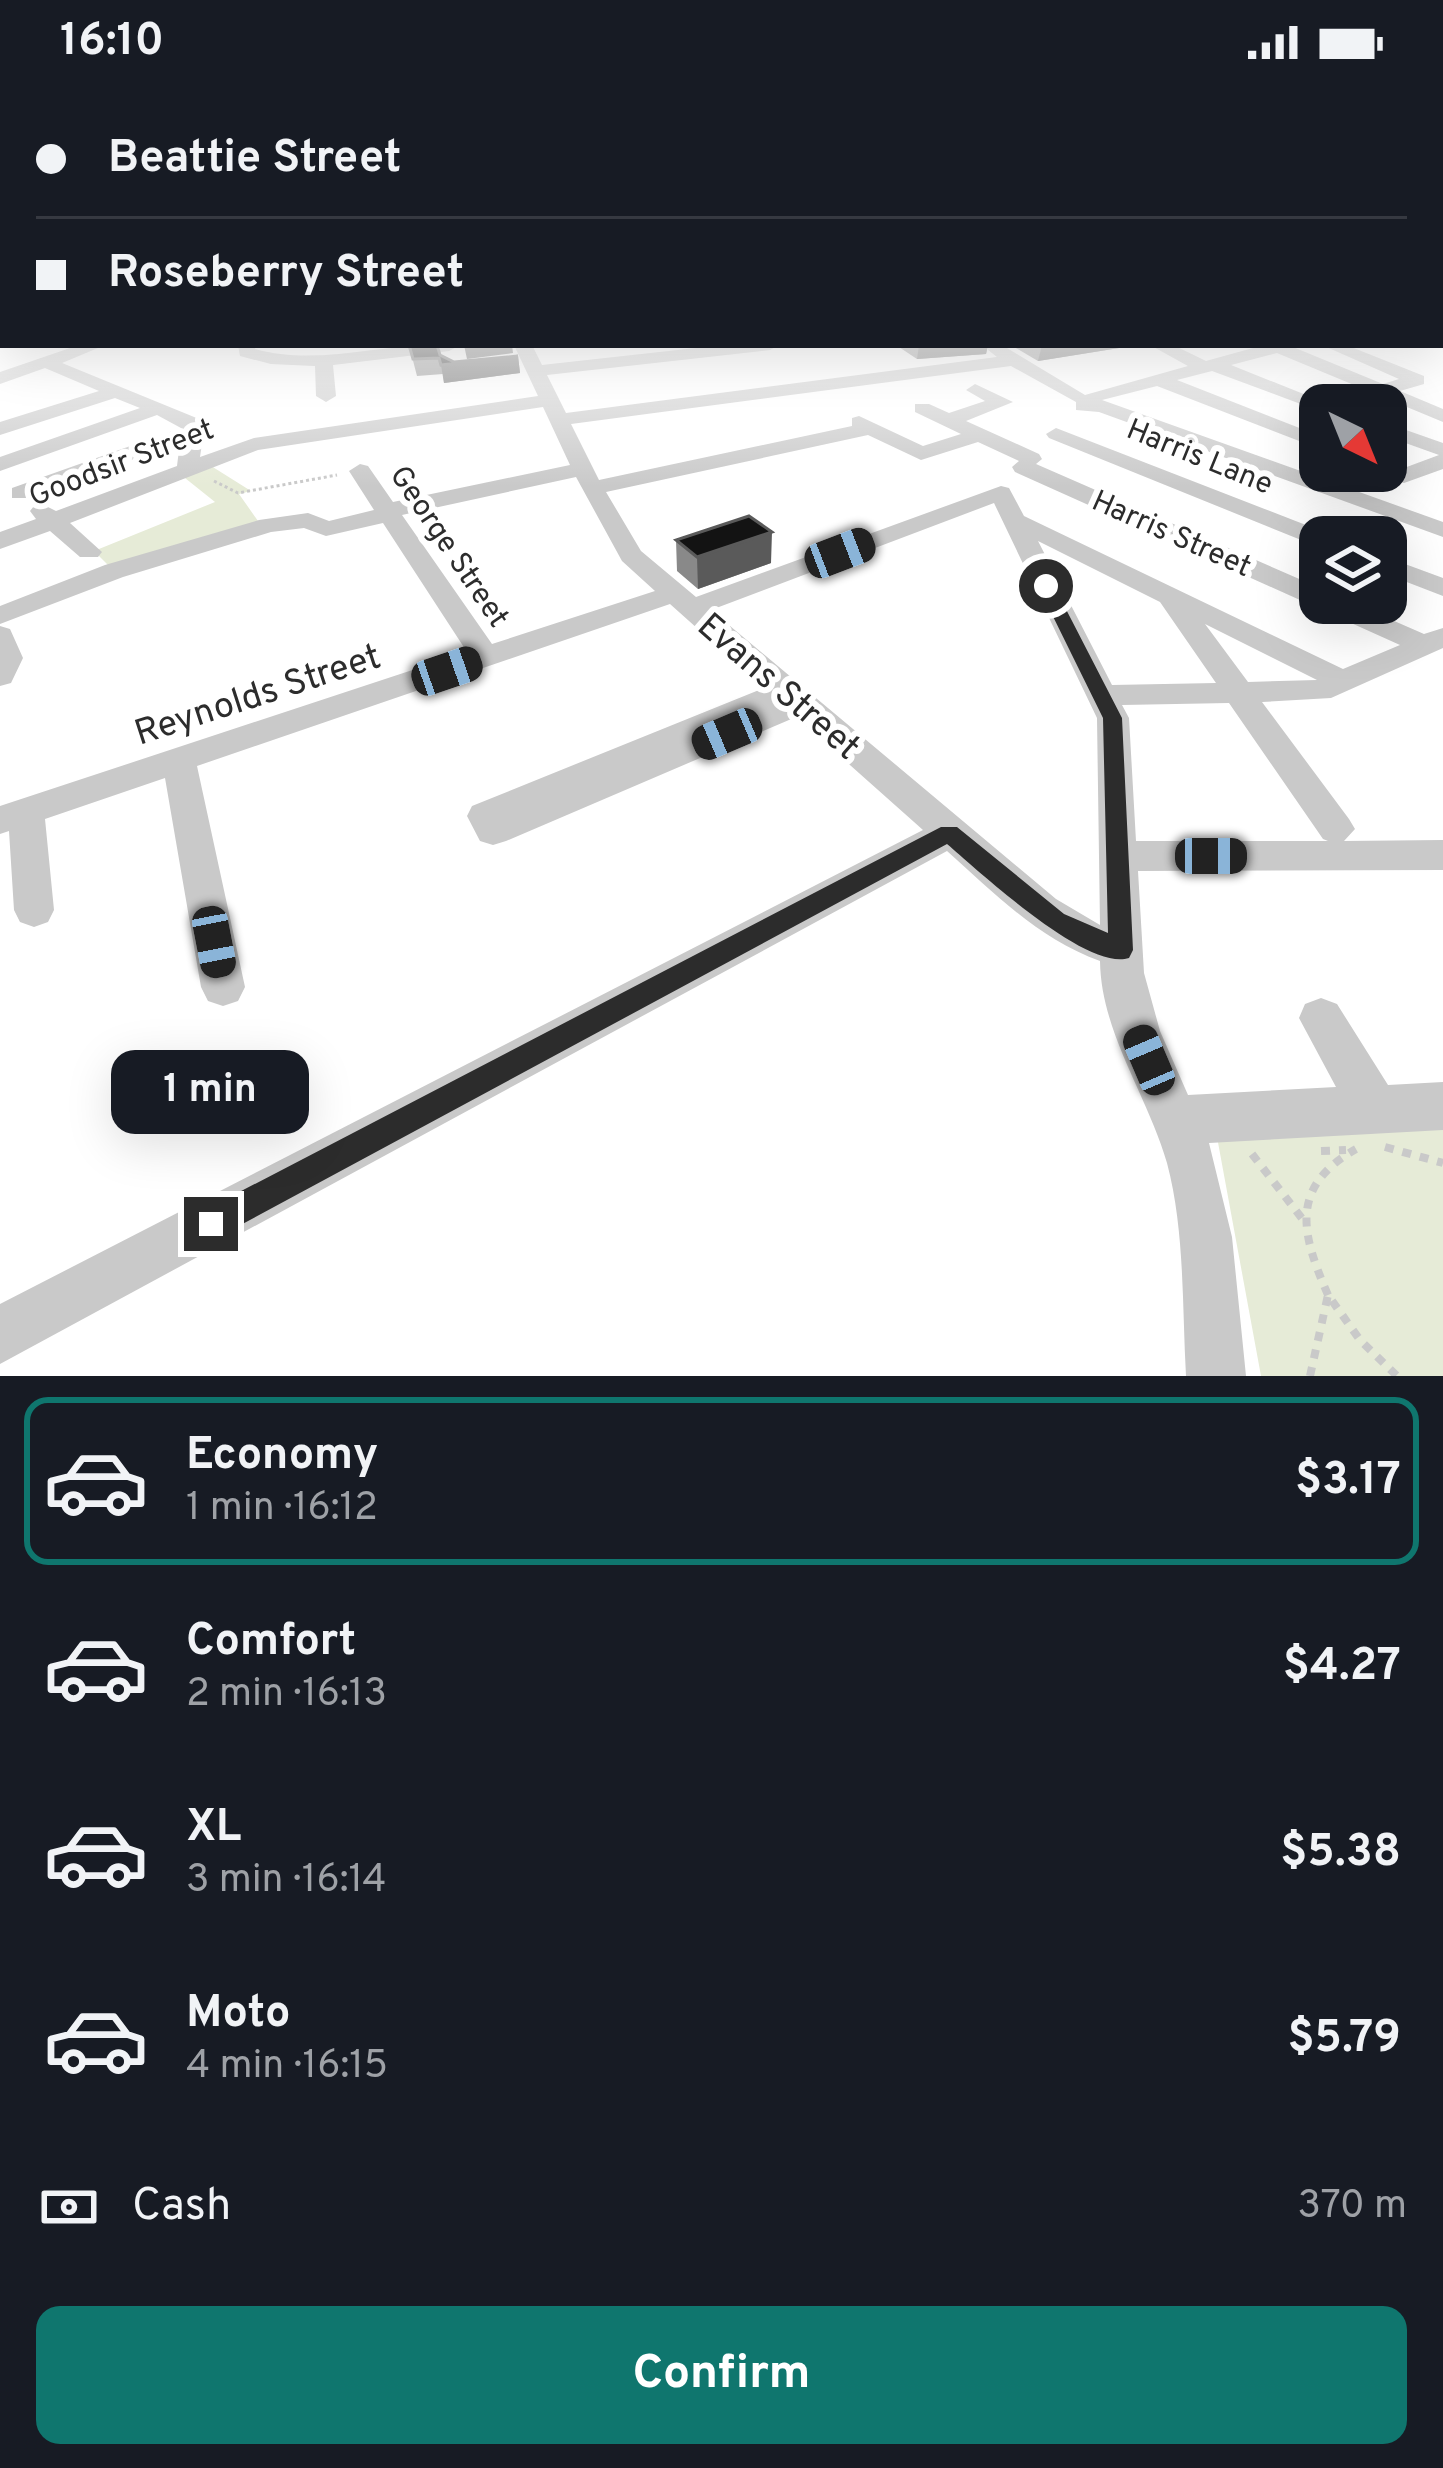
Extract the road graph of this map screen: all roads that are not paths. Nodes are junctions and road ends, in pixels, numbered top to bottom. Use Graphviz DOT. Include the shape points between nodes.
graph roads {
  1 [pos="33,366"];
  2 [pos="56,366"];
  3 [pos="325,366"];
  4 [pos="456,366"];
  5 [pos="529,366"];
  6 [pos="962,366"];
  7 [pos="1025,366"];
  8 [pos="1207,366"];
  9 [pos="1208,366"];
  10 [pos="1320,366"];
  11 [pos="1383,366"];
  12 [pos="458,370"];
  13 [pos="0,378"];
  14 [pos="1157,379"];
  15 [pos="1417,380"];
  16 [pos="1440,382"];
  17 [pos="1363,384"];
  18 [pos="1404,384"];
  19 [pos="975,390"];
  20 [pos="118,391"];
  21 [pos="1287,392"];
  22 [pos="326,396"];
  23 [pos="1299,396"];
  24 [pos="1088,401"];
  25 [pos="922,407"];
  26 [pos="1232,408"];
  27 [pos="159,409"];
  28 [pos="555,410"];
  29 [pos="949,420"];
  30 [pos="0,429"];
  31 [pos="194,430"];
  32 [pos="1056,434"];
  33 [pos="1407,434"];
  34 [pos="979,435"];
  35 [pos="1299,435"];
  36 [pos="1443,450"];
  37 [pos="1299,452"];
  38 [pos="1443,461"];
  39 [pos="1027,463"];
  40 [pos="0,464"];
  41 [pos="1262,465"];
  42 [pos="188,469"];
  43 [pos="360,471"];
  44 [pos="0,475"];
  45 [pos="1407,475"];
  46 [pos="588,478"];
  47 [pos="20,493"];
  48 [pos="1005,505"];
  49 [pos="387,513"];
  50 [pos="53,520"];
  51 [pos="1443,530"];
  52 [pos="1299,531"];
  53 [pos="0,541"];
  54 [pos="89,552"];
  55 [pos="1407,573"];
  56 [pos="1299,588"];
  57 [pos="1443,588"];
  58 [pos="1170,597"];
  59 [pos="684,601"];
  60 [pos="0,616"];
  61 [pos="1387,624"];
  62 [pos="0,635"];
  63 [pos="1434,641"];
  64 [pos="486,658"];
  65 [pos="0,676"];
  66 [pos="1343,681"];
  67 [pos="1236,692"];
  68 [pos="1103,695"];
  69 [pos="795,696"];
  70 [pos="646,758"];
  71 [pos="179,761"];
  72 [pos="13,816"];
  73 [pos="1336,829"];
  74 [pos="949,833"];
  75 [pos="1443,855"];
  76 [pos="1118,856"];
  77 [pos="34,910"];
  78 [pos="1120,950"];
  79 [pos="223,987"];
  80 [pos="1321,1018"];
  81 [pos="1443,1106"];
  82 [pos="1376,1110"];
  83 [pos="1175,1120"];
  84 [pos="0,1336"];
  85 [pos="1216,1376"];
  1 -- 13 [label="street"];
  2 -- 20 [label="street"];
  3 -- 22 [label="street"];
  4 -- 12 [label="street"];
  5 -- 28 [label="street, Evans Street"];
  6 -- 28 [label="street, Goodsir Street"];
  7 -- 24 [label="street"];
  8 -- 14 [label="street"];
  9 -- 21 [label="street"];
  10 -- 17 [label="street"];
  11 -- 15 [label="street"];
  14 -- 24 [label="street"];
  14 -- 26 [label="street"];
  15 -- 16 [label="street"];
  15 -- 18 [label="street"];
  19 -- 29 [label="street" via="1003,402"];
  20 -- 27 [label="street"];
  20 -- 30 [label="street"];
  21 -- 23 [label="street"];
  21 -- 26 [label="street"];
  24 -- 32 [label="street"];
  24 -- 41 [label="street"];
  25 -- 29 [label="street, Harris Street"];
  26 -- 35 [label="street"];
  27 -- 31 [label="street"];
  27 -- 40 [label="street"];
  28 -- 42 [label="street, Goodsir Street" via="254,444"];
  28 -- 46 [label="street, Evans Street"];
  29 -- 34 [label="street, Harris Street"];
  31 -- 42 [label="street"];
  31 -- 47 [label="street"];
  32 -- 39 [label="street"];
  32 -- 52 [label="street, Harris Lane"];
  33 -- 36 [label="street"];
  34 -- 39 [label="street, Harris Street"];
  34 -- 46 [label="street" via="921,454 865,425"];
  37 -- 41 [label="street"];
  38 -- 45 [label="street"];
  39 -- 48 [label="street"];
  39 -- 56 [label="street, Harris Street"];
  41 -- 51 [label="street"];
  42 -- 50 [label="street, Goodsir Street"];
  43 -- 49 [label="street, George Street"];
  44 -- 47 [label="street"];
  46 -- 49 [label="street"];
  46 -- 59 [label="street, Evans Street" via="622,545"];
  47 -- 50 [label="street"];
  48 -- 58 [label="street"];
  48 -- 59 [label="street, Reynolds Street"];
  48 -- 68 [label="street"];
  49 -- 60 [label="street" via="326,529 308,520 268,525"];
  49 -- 64 [label="street, George Street"];
  50 -- 53 [label="street, Goodsir Street"];
  50 -- 54 [label="street"];
  55 -- 57 [label="street"];
  58 -- 66 [label="street"];
  58 -- 67 [label="street"];
  59 -- 64 [label="street, Reynolds Street"];
  59 -- 69 [label="street, Evans Street"];
  61 -- 63 [label="street"];
  62 -- 65 [label="street" via="8,658"];
  63 -- 66 [label="street"];
  64 -- 71 [label="street, Reynolds Street"];
  66 -- 67 [label="street" via="1320,691"];
  67 -- 68 [label="street"];
  67 -- 73 [label="street"];
  68 -- 76 [label="street" via="1114,730"];
  69 -- 70 [label="street"];
  69 -- 74 [label="street, Evans Street"];
  71 -- 72 [label="street, Reynolds Street"];
  71 -- 79 [label="street"];
  72 -- 77 [label="street"];
  74 -- 78 [label="street, Evans Street" via="1055,922"];
  74 -- 84 [label="street"];
  75 -- 76 [label="street"];
  76 -- 78 [label="street"];
  78 -- 83 [label="street" via="1136,1030"];
  80 -- 82 [label="street"];
  81 -- 82 [label="street"];
  82 -- 83 [label="street"];
  83 -- 85 [label="street" via="1200,1197"];
}
